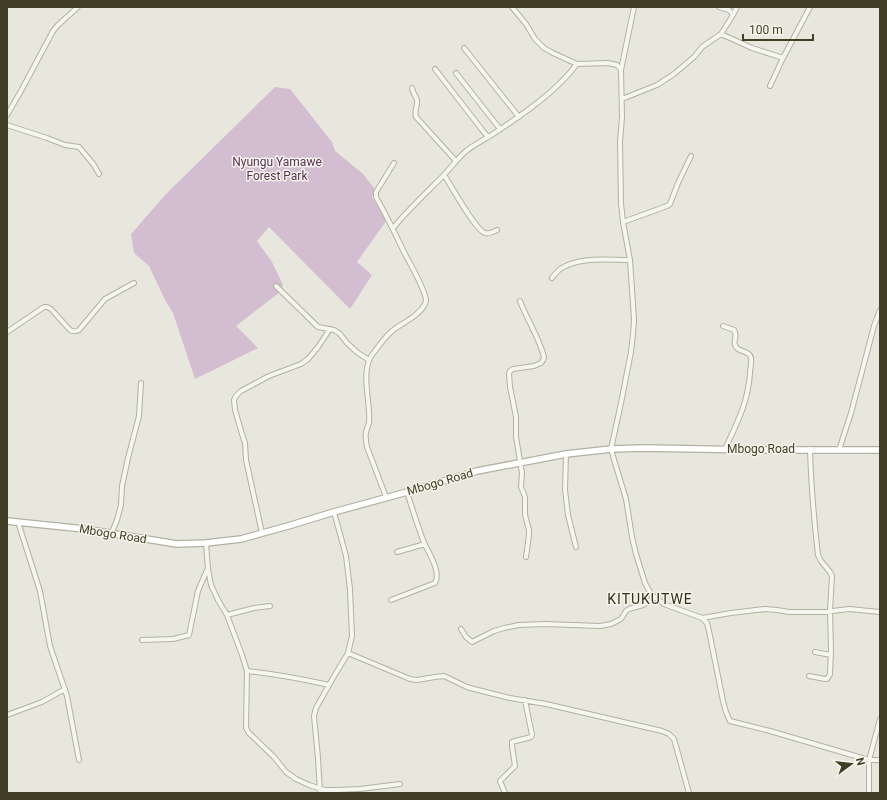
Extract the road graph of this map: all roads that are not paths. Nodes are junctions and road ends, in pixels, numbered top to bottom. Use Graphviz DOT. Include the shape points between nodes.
graph roads {
  1 [pos="78,7"];
  2 [pos="512,7"];
  3 [pos="634,7"];
  4 [pos="719,7"];
  5 [pos="737,7"];
  6 [pos="810,7"];
  7 [pos="733,15"];
  8 [pos="721,34"];
  9 [pos="464,48"];
  10 [pos="783,58"];
  11 [pos="577,64"];
  12 [pos="435,68"];
  13 [pos="621,70"];
  14 [pos="456,73"];
  15 [pos="770,86"];
  16 [pos="412,88"];
  17 [pos="622,98"];
  18 [pos="7,115"];
  19 [pos="519,117"];
  20 [pos="7,125"];
  21 [pos="500,129"];
  22 [pos="488,137"];
  23 [pos="691,156"];
  24 [pos="456,160"];
  25 [pos="394,163"];
  26 [pos="99,174"];
  27 [pos="444,174"];
  28 [pos="623,222"];
  29 [pos="393,228"];
  30 [pos="497,230"];
  31 [pos="630,260"];
  32 [pos="552,278"];
  33 [pos="134,283"];
  34 [pos="276,286"];
  35 [pos="520,301"];
  36 [pos="880,310"];
  37 [pos="723,326"];
  38 [pos="330,329"];
  39 [pos="7,332"];
  40 [pos="369,360"];
  41 [pos="141,384"];
  42 [pos="611,449"];
  43 [pos="725,449"];
  44 [pos="810,449"];
  45 [pos="839,450"];
  46 [pos="880,450"];
  47 [pos="566,454"];
  48 [pos="520,462"];
  49 [pos="407,492"];
  50 [pos="386,497"];
  51 [pos="334,512"];
  52 [pos="7,521"];
  53 [pos="18,522"];
  54 [pos="262,533"];
  55 [pos="111,534"];
  56 [pos="206,543"];
  57 [pos="425,544"];
  58 [pos="576,547"];
  59 [pos="397,552"];
  60 [pos="526,557"];
  61 [pos="208,569"];
  62 [pos="655,597"];
  63 [pos="391,600"];
  64 [pos="270,606"];
  65 [pos="830,611"];
  66 [pos="880,612"];
  67 [pos="227,616"];
  68 [pos="702,618"];
  69 [pos="461,630"];
  70 [pos="142,640"];
  71 [pos="815,652"];
  72 [pos="348,653"];
  73 [pos="831,655"];
  74 [pos="247,671"];
  75 [pos="809,676"];
  76 [pos="329,685"];
  77 [pos="65,689"];
  78 [pos="525,700"];
  79 [pos="7,715"];
  80 [pos="880,719"];
  81 [pos="79,760"];
  82 [pos="870,760"];
  83 [pos="880,760"];
  84 [pos="400,784"];
  85 [pos="320,791"];
  86 [pos="505,793"];
  87 [pos="689,793"];
  88 [pos="869,793"];
  1 -- 18 [label="street" via="53,31"];
  2 -- 11 [label="street" via="544,48"];
  3 -- 13 [label="street"];
  4 -- 7 [label="street" via="729,10"];
  5 -- 7 [label="street"];
  6 -- 10 [label="street"];
  7 -- 8 [label="street"];
  8 -- 10 [label="street"];
  8 -- 17 [label="street" via="657,85"];
  9 -- 19 [label="street"];
  10 -- 15 [label="street"];
  11 -- 13 [label="street" via="608,63 617,65"];
  11 -- 19 [label="street" via="557,87"];
  12 -- 22 [label="street"];
  13 -- 17 [label="street"];
  14 -- 21 [label="street"];
  16 -- 24 [label="street" via="418,102 414,111 416,116"];
  17 -- 28 [label="street" via="620,148"];
  19 -- 21 [label="street"];
  20 -- 26 [label="street" via="65,145 79,147"];
  21 -- 22 [label="street"];
  22 -- 24 [label="street"];
  23 -- 28 [label="street" via="668,206"];
  24 -- 27 [label="street"];
  25 -- 29 [label="street" via="376,192 376,197"];
  27 -- 29 [label="street"];
  27 -- 30 [label="street" via="480,229 487,233"];
  28 -- 31 [label="street"];
  29 -- 40 [label="street" via="426,301 417,313 391,332"];
  31 -- 32 [label="street" via="586,260 568,265"];
  31 -- 42 [label="street" via="634,304 633,334"];
  33 -- 39 [label="street" via="105,299 76,332 70,330 47,306"];
  34 -- 38 [label="street" via="318,327"];
  35 -- 48 [label="street" via="544,357 541,363 513,369 509,374"];
  36 -- 45 [label="street"];
  37 -- 43 [label="street" via="734,330 735,347 749,354 751,358 747,395"];
  38 -- 40 [label="street" via="339,333 358,353"];
  38 -- 54 [label="street" via="308,359 268,376 241,392 234,400 246,443 246,460"];
  40 -- 50 [label="street" via="366,385 369,422 366,440"];
  41 -- 55 [label="street" via="139,416 122,486 121,505"];
  42 -- 43 [label="main road, Mbogo Road"];
  42 -- 47 [label="main road, Mbogo Road"];
  42 -- 62 [label="street" via="626,499 636,554 645,583"];
  43 -- 44 [label="main road, Mbogo Road"];
  44 -- 45 [label="main road, Mbogo Road"];
  44 -- 65 [label="street" via="818,555 832,576"];
  45 -- 46 [label="main road, Mbogo Road"];
  47 -- 48 [label="main road, Mbogo Road"];
  47 -- 58 [label="street" via="566,503"];
  48 -- 49 [label="main road, Mbogo Road" via="477,471"];
  48 -- 60 [label="street" via="521,487 525,496 525,515 529,530"];
  49 -- 50 [label="main road, Mbogo Road"];
  49 -- 57 [label="street"];
  50 -- 51 [label="main road, Mbogo Road"];
  51 -- 54 [label="main road, Mbogo Road"];
  51 -- 72 [label="street" via="345,552 350,588 352,628"];
  52 -- 53 [label="main road, Mbogo Road"];
  53 -- 55 [label="main road, Mbogo Road"];
  53 -- 77 [label="street" via="40,591 50,646"];
  54 -- 56 [label="main road, Mbogo Road"];
  55 -- 56 [label="main road, Mbogo Road" via="177,544"];
  56 -- 61 [label="street"];
  57 -- 59 [label="street"];
  57 -- 63 [label="street" via="436,572 435,584"];
  61 -- 67 [label="street" via="211,585"];
  61 -- 70 [label="street" via="198,591 189,635"];
  62 -- 68 [label="street" via="664,604"];
  62 -- 69 [label="street" via="643,605 629,609 621,619 600,626 519,625 494,631 472,642"];
  64 -- 67 [label="street"];
  65 -- 66 [label="street" via="849,609"];
  65 -- 68 [label="street" via="789,612 765,609"];
  65 -- 73 [label="street"];
  67 -- 74 [label="street"];
  68 -- 82 [label="street" via="709,631 723,701 730,721"];
  71 -- 73 [label="street"];
  72 -- 76 [label="street"];
  72 -- 78 [label="street" via="410,679 444,676 467,687"];
  73 -- 75 [label="street" via="830,674 827,679"];
  74 -- 76 [label="street"];
  74 -- 85 [label="street" via="247,731 286,772"];
  76 -- 85 [label="street" via="314,716"];
  77 -- 79 [label="street" via="42,702"];
  77 -- 81 [label="street"];
  78 -- 86 [label="street" via="532,735 512,742 515,766 500,781"];
  78 -- 87 [label="street" via="670,734 674,739"];
  80 -- 82 [label="street"];
  82 -- 83 [label="street"];
  82 -- 88 [label="street"];
  84 -- 85 [label="street"];
}
